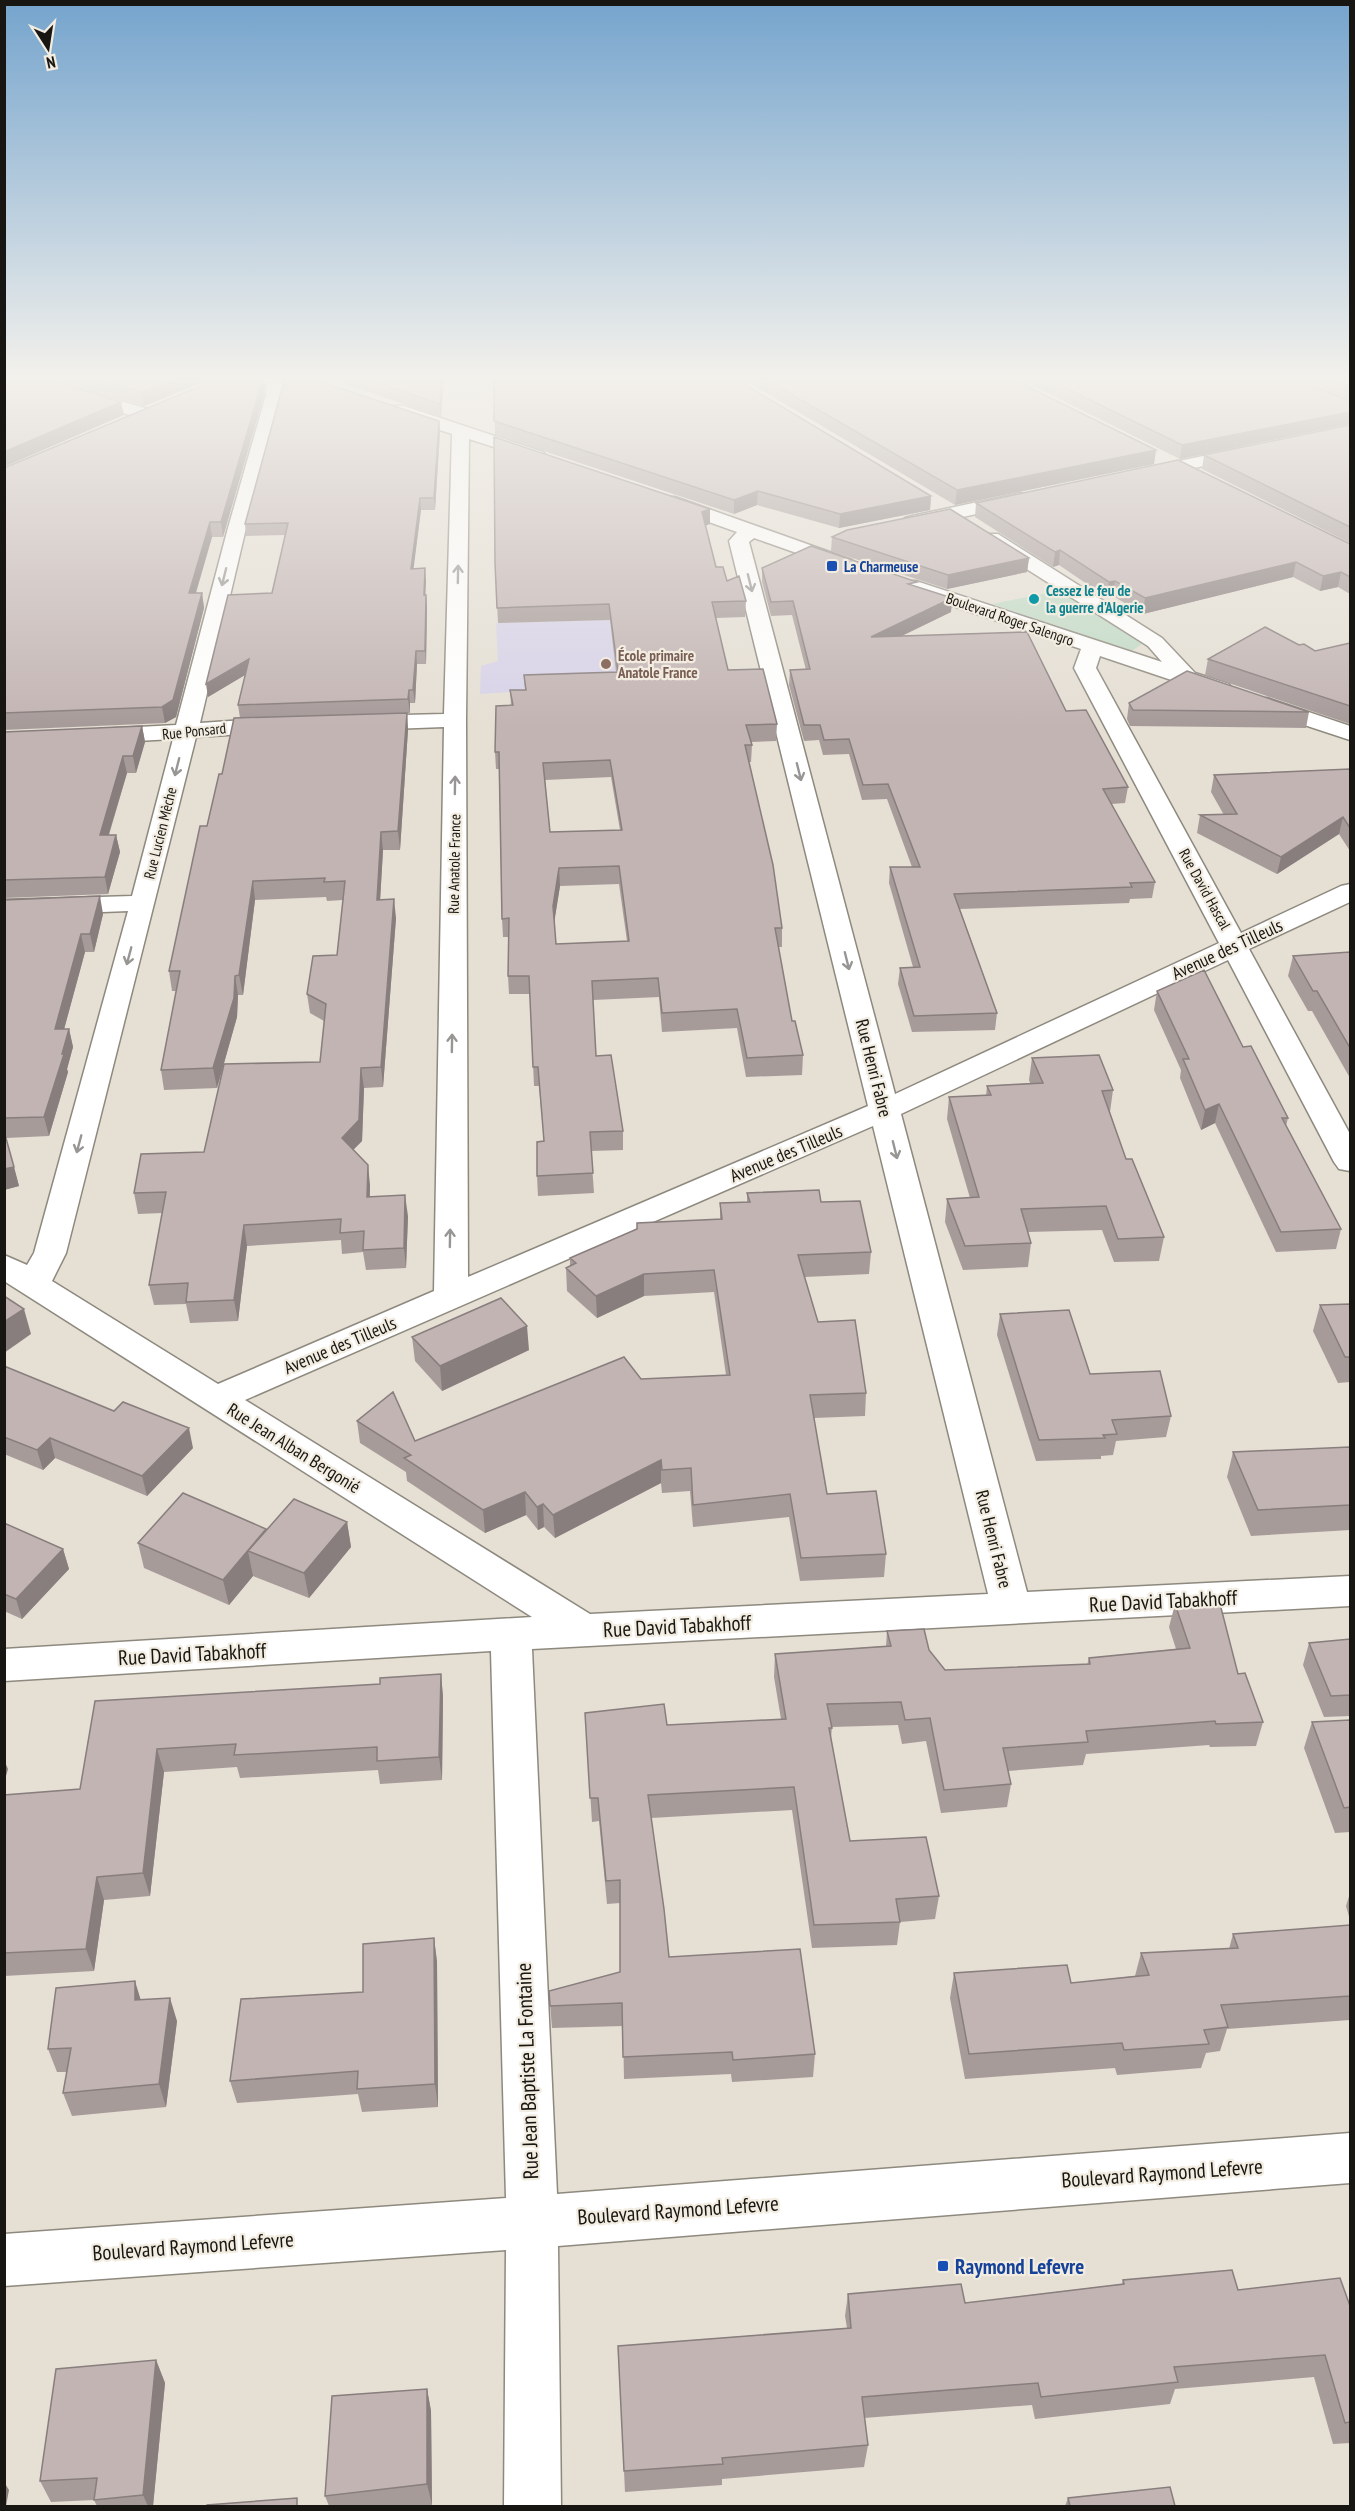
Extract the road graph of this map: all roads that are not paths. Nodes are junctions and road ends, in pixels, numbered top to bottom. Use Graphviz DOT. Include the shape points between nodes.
graph roads {
  1 [pos="247,491"];
  2 [pos="460,491"];
  3 [pos="652,495"];
  4 [pos="1038,495"];
  5 [pos="930,500"];
  6 [pos="952,513"];
  7 [pos="892,526"];
  8 [pos="750,531"];
  9 [pos="833,539"];
  10 [pos="793,546"];
  11 [pos="862,569"];
  12 [pos="894,580"];
  13 [pos="1093,647"];
  14 [pos="1188,678"];
  15 [pos="455,720"];
  16 [pos="346,723"];
  17 [pos="299,725"];
  18 [pos="186,731"];
  19 [pos="1350,733"];
  20 [pos="83,736"];
  21 [pos="1350,892"];
  22 [pos="143,903"];
  23 [pos="4,908"];
  24 [pos="1236,945"];
  25 [pos="885,1110"];
  26 [pos="1350,1162"];
  27 [pos="19,1275"];
  28 [pos="451,1296"];
  29 [pos="215,1399"];
  30 [pos="1350,1591"];
  31 [pos="1012,1610"];
  32 [pos="584,1630"];
  33 [pos="511,1635"];
  34 [pos="4,1665"];
  35 [pos="1350,2158"];
  36 [pos="532,2222"];
  37 [pos="4,2260"];
  38 [pos="533,2506"];
  1 -- 18 [label="street, Rue Lucien Mèche, one-way"];
  15 -- 2 [label="street, Rue Anatole France, one-way"];
  3 -- 8 [label="street"];
  4 -- 6 [label="street"];
  5 -- 6 [label="street"];
  6 -- 7 [label="street"];
  6 -- 14 [label="street" via="1155,642"];
  8 -- 10 [label="street"];
  8 -- 25 [label="street, Rue Henri Fabre, one-way" via="739,541"];
  9 -- 10 [label="street"];
  10 -- 11 [label="street"];
  12 -- 13 [label="street, Boulevard Roger Salengro"];
  13 -- 14 [label="street, Boulevard Roger Salengro"];
  13 -- 24 [label="street, Rue David Hascal" via="1085,668"];
  14 -- 19 [label="street, Boulevard Roger Salengro"];
  15 -- 16 [label="street"];
  28 -- 15 [label="street, Rue Anatole France, one-way"];
  17 -- 18 [label="street, Rue Ponsard"];
  18 -- 20 [label="street, Rue Ponsard"];
  18 -- 22 [label="street, Rue Lucien Mèche, one-way"];
  21 -- 24 [label="street, Avenue des Tilleuls"];
  22 -- 23 [label="street"];
  22 -- 27 [label="street, Rue Lucien Mèche, one-way" via="50,1253"];
  24 -- 25 [label="street, Avenue des Tilleuls"];
  24 -- 26 [label="street, Rue David Hascal"];
  25 -- 28 [label="street, Avenue des Tilleuls"];
  25 -- 31 [label="street, Rue Henri Fabre, one-way"];
  27 -- 29 [label="street, Rue Jean Alban Bergonié"];
  28 -- 29 [label="street, Avenue des Tilleuls"];
  29 -- 32 [label="street, Rue Jean Alban Bergonié"];
  30 -- 31 [label="street, Rue David Tabakhoff"];
  31 -- 32 [label="street, Rue David Tabakhoff"];
  32 -- 33 [label="street, Rue David Tabakhoff"];
  33 -- 34 [label="street, Rue David Tabakhoff"];
  33 -- 36 [label="street, Rue Jean Baptiste La Fontaine"];
  35 -- 36 [label="street, Boulevard Raymond Lefevre"];
  36 -- 37 [label="street, Boulevard Raymond Lefevre"];
  36 -- 38 [label="street, Rue Jean Baptiste La Fontaine"];
}
